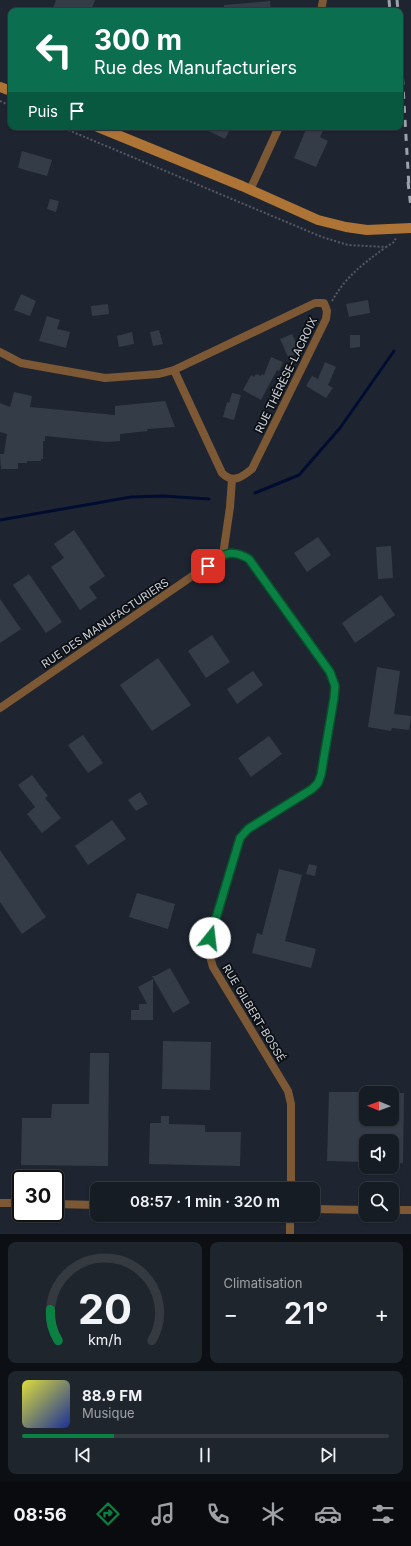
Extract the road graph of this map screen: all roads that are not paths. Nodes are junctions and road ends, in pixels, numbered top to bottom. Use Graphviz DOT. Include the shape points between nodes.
graph roads {
  1 [pos="105,130"];
  2 [pos="278,130"];
  3 [pos="250,190"];
  4 [pos="411,228"];
  5 [pos="0,352"];
  6 [pos="174,370"];
  7 [pos="232,479"];
  8 [pos="223,555"];
  9 [pos="0,708"];
  10 [pos="291,1182"];
  11 [pos="0,1203"];
  12 [pos="12,1203"];
  13 [pos="64,1204"];
  14 [pos="90,1205"];
  15 [pos="320,1209"];
  16 [pos="359,1210"];
  17 [pos="399,1210"];
  18 [pos="411,1210"];
  19 [pos="290,1222"];
  20 [pos="290,1234"];
  1 -- 3 [label="main road"];
  2 -- 3 [label="street"];
  3 -- 4 [label="main road" via="318,220 346,227 367,230"];
  5 -- 6 [label="street, RUE THÉRÈSE-LACROIX" via="21,363 105,378 159,374"];
  6 -- 7 [label="street" via="222,473 226,478"];
  6 -- 7 [label="street, RUE THÉRÈSE-LACROIX" via="315,303 324,304 327,311 326,319 252,469 240,478"];
  7 -- 8 [label="street"];
  8 -- 9 [label="street, RUE DES MANUFACTURIERS"];
  8 -- 10 [label="street, RUE GILBERT-BOSSÉ" via="230,552 249,559 330,672 335,686 318,783 248,829 240,838 210,938 209,953 213,967 288,1091 291,1104"];
  11 -- 12 [label="street"];
  13 -- 14 [label="street"];
  15 -- 16 [label="street"];
  17 -- 18 [label="street"];
  19 -- 20 [label="street"];
}
